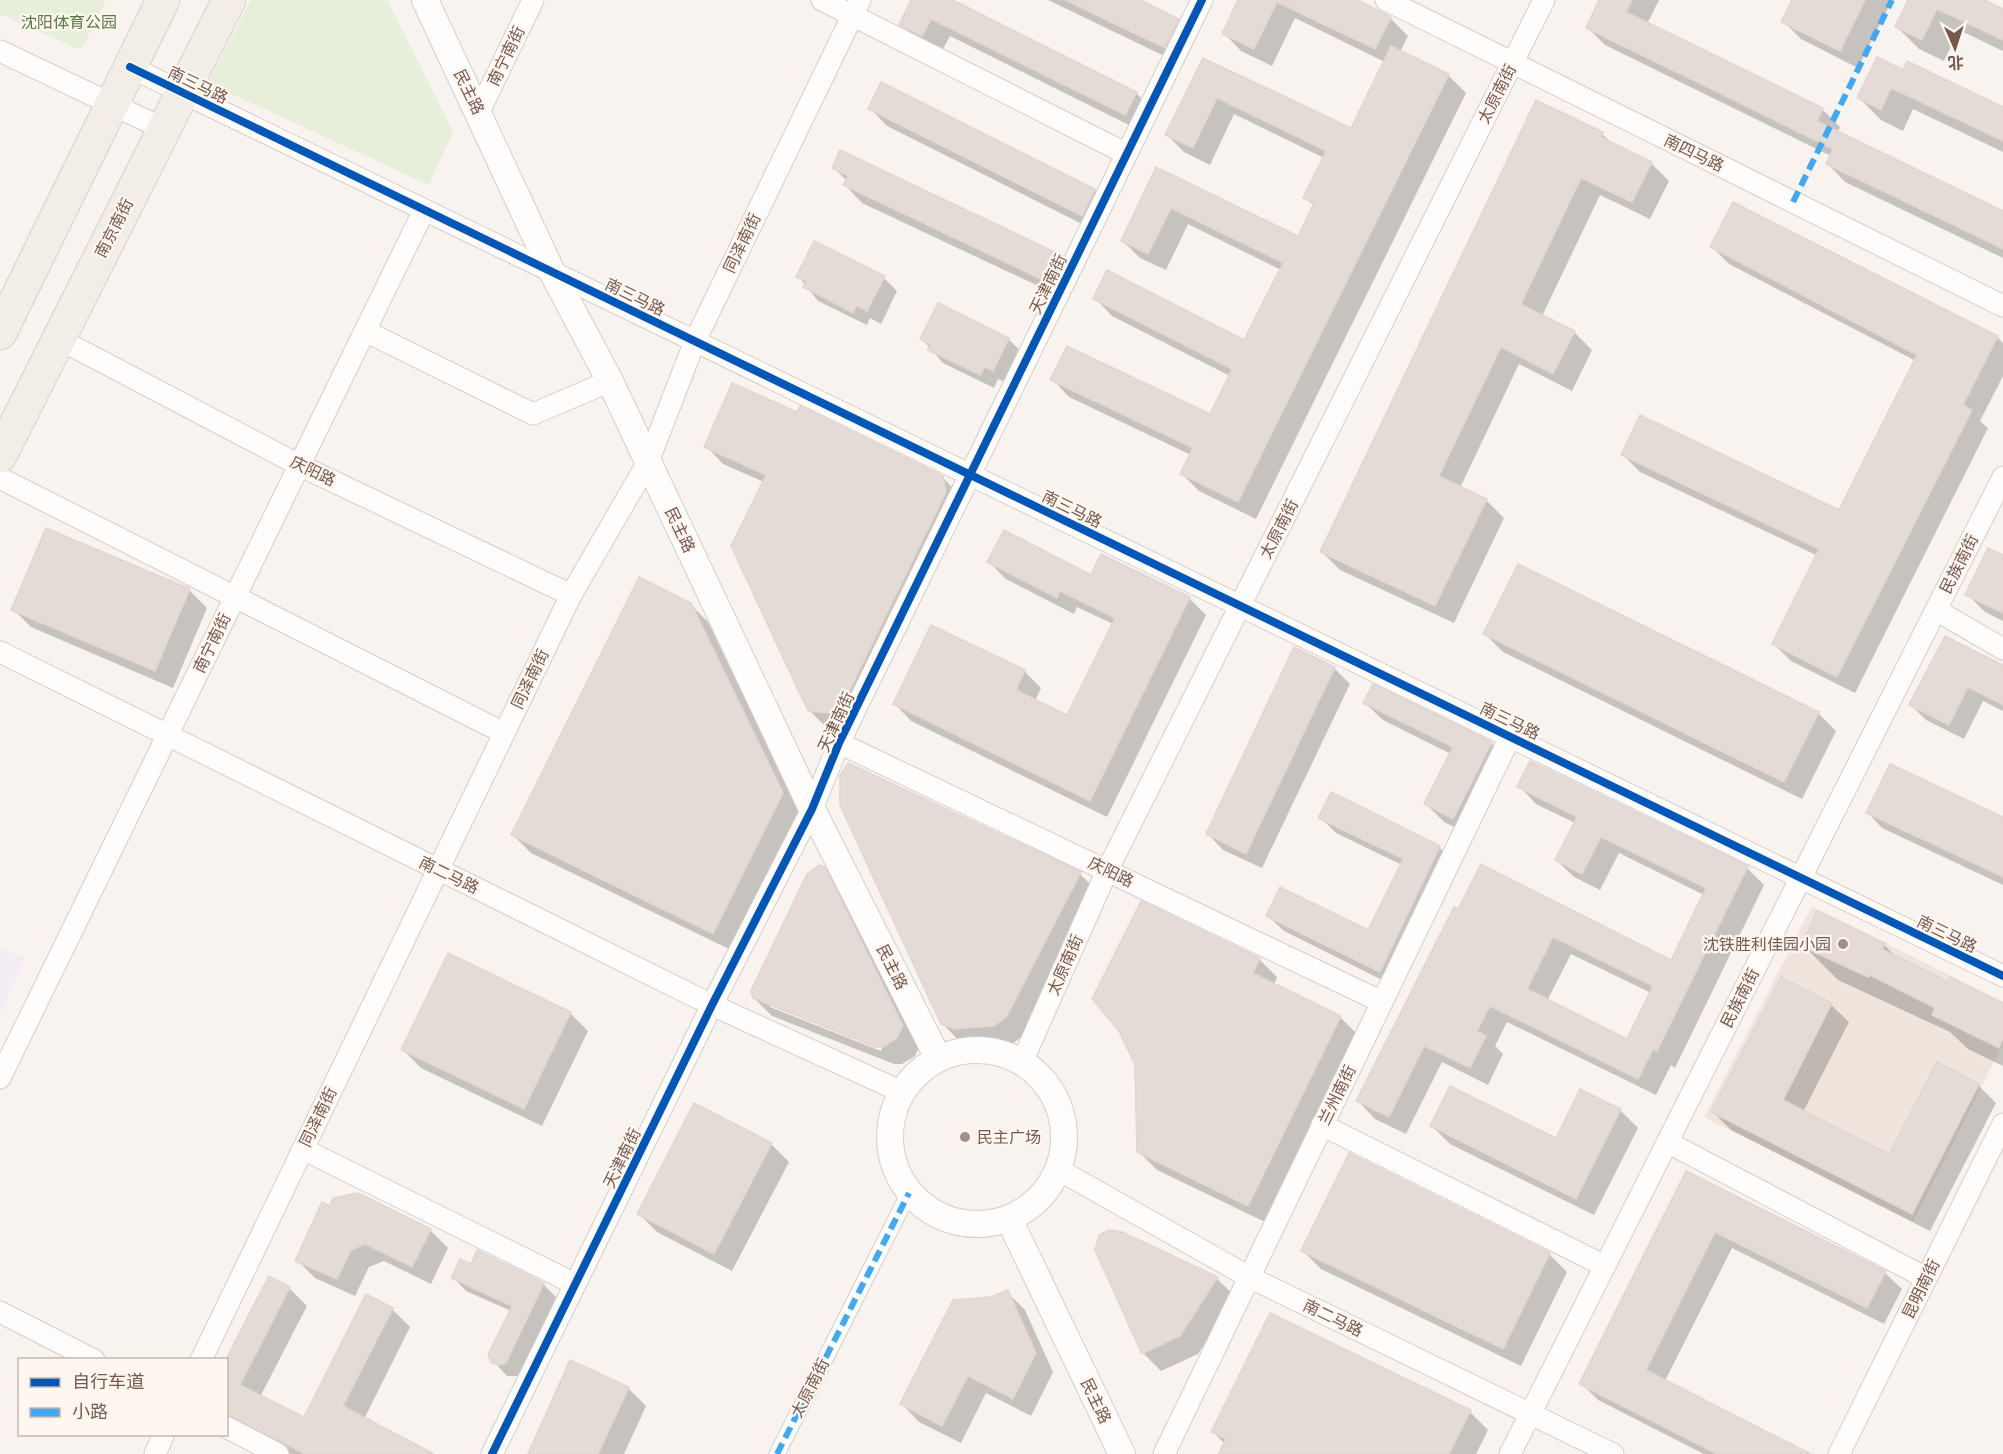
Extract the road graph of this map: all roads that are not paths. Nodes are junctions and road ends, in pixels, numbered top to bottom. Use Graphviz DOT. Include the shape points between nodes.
graph roads {
  1 [pos="163,0"];
  2 [pos="229,0"];
  3 [pos="424,0"];
  4 [pos="533,0"];
  5 [pos="822,0"];
  6 [pos="1202,0"];
  7 [pos="1386,0"];
  8 [pos="1544,0"];
  9 [pos="856,8"];
  10 [pos="0,51"];
  11 [pos="1513,63"];
  12 [pos="130,67"];
  13 [pos="182,92"];
  14 [pos="112,106"];
  15 [pos="479,112"];
  16 [pos="164,129"];
  17 [pos="1127,154"];
  18 [pos="424,210"];
  19 [pos="552,272"];
  20 [pos="2003,306"];
  21 [pos="365,331"];
  22 [pos="0,333"];
  23 [pos="59,339"];
  24 [pos="695,341"];
  25 [pos="610,381"];
  26 [pos="0,456"];
  27 [pos="648,462"];
  28 [pos="299,465"];
  29 [pos="970,475"];
  30 [pos="2003,477"];
  31 [pos="0,478"];
  32 [pos="571,596"];
  33 [pos="234,597"];
  34 [pos="1240,606"];
  35 [pos="1936,610"];
  36 [pos="2003,649"];
  37 [pos="0,652"];
  38 [pos="504,733"];
  39 [pos="167,734"];
  40 [pos="1510,737"];
  41 [pos="840,743"];
  42 [pos="812,809"];
  43 [pos="438,869"];
  44 [pos="1107,871"];
  45 [pos="1801,878"];
  46 [pos="2003,976"];
  47 [pos="1382,1002"];
  48 [pos="712,1005"];
  49 [pos="938,1058"];
  50 [pos="1022,1062"];
  51 [pos="0,1078"];
  52 [pos="902,1092"];
  53 [pos="2003,1124"];
  54 [pos="1322,1125"];
  55 [pos="1667,1142"];
  56 [pos="303,1149"];
  57 [pos="1059,1170"];
  58 [pos="909,1194"];
  59 [pos="1009,1219"];
  60 [pos="1605,1266"];
  61 [pos="1249,1277"];
  62 [pos="1926,1278"];
  63 [pos="576,1284"];
  64 [pos="0,1312"];
  65 [pos="92,1358"];
  66 [pos="201,1358"];
  67 [pos="1530,1414"];
  68 [pos="228,1428"];
  69 [pos="163,1436"];
  70 [pos="155,1454"];
  71 [pos="278,1454"];
  72 [pos="492,1454"];
  73 [pos="777,1454"];
  74 [pos="1122,1454"];
  75 [pos="1164,1454"];
  76 [pos="1510,1454"];
  77 [pos="1613,1454"];
  78 [pos="1839,1454"];
  1 -- 12 [label="main road"];
  2 -- 13 [label="main road, 南京南街"];
  3 -- 15 [label="street, 民主路"];
  4 -- 15 [label="street, 南宁南街"];
  5 -- 9 [label="street"];
  6 -- 17 [label="street, 天津南街"];
  7 -- 11 [label="street, 南四马路"];
  8 -- 11 [label="street, 太原南街"];
  9 -- 17 [label="street"];
  9 -- 24 [label="street, 同泽南街"];
  10 -- 14 [label="street"];
  11 -- 20 [label="street, 南四马路"];
  11 -- 34 [label="street, 太原南街"];
  12 -- 13 [label="street, 南三马路"];
  12 -- 14 [label="main road"];
  13 -- 16 [label="main road, 南京南街"];
  13 -- 18 [label="street, 南三马路"];
  14 -- 16 [label="street"];
  14 -- 22 [label="main road"];
  15 -- 19 [label="street, 民主路"];
  16 -- 23 [label="main road, 南京南街"];
  17 -- 29 [label="street, 天津南街"];
  18 -- 19 [label="street, 南三马路"];
  18 -- 21 [label="street, 南宁南街"];
  19 -- 24 [label="street, 南三马路"];
  19 -- 25 [label="street, 民主路"];
  21 -- 25 [label="street" via="533,414"];
  21 -- 28 [label="street, 南宁南街"];
  23 -- 26 [label="main road, 南京南街"];
  23 -- 28 [label="street, 庆阳路"];
  24 -- 27 [label="street, 同泽南街"];
  24 -- 29 [label="street, 南三马路"];
  25 -- 27 [label="street, 民主路"];
  27 -- 32 [label="street, 同泽南街"];
  27 -- 42 [label="street, 民主路"];
  28 -- 32 [label="street, 庆阳路"];
  28 -- 33 [label="street, 南宁南街"];
  29 -- 34 [label="street, 南三马路"];
  29 -- 41 [label="street, 天津南街"];
  30 -- 35 [label="street, 民族南街"];
  31 -- 33 [label="street"];
  32 -- 38 [label="street, 同泽南街"];
  33 -- 38 [label="street"];
  33 -- 39 [label="street, 南宁南街"];
  34 -- 40 [label="street, 南三马路"];
  34 -- 44 [label="street, 太原南街"];
  35 -- 36 [label="street"];
  35 -- 45 [label="street, 民族南街"];
  37 -- 39 [label="street, 南二马路"];
  38 -- 43 [label="street, 同泽南街"];
  39 -- 43 [label="street, 南二马路"];
  39 -- 51 [label="street, 南宁南街"];
  40 -- 45 [label="street, 南三马路"];
  40 -- 47 [label="street, 兰州南街"];
  41 -- 42 [label="street, 天津南街"];
  41 -- 44 [label="street, 庆阳路"];
  42 -- 48 [label="street, 天津南街"];
  42 -- 49 [label="street, 民主路"];
  43 -- 48 [label="street, 南二马路"];
  43 -- 56 [label="street, 同泽南街"];
  44 -- 47 [label="street, 庆阳路"];
  44 -- 50 [label="street, 太原南街"];
  45 -- 46 [label="street, 南三马路"];
  45 -- 55 [label="street, 民族南街"];
  47 -- 54 [label="street, 兰州南街"];
  48 -- 52 [label="street, 南二马路"];
  48 -- 63 [label="street, 天津南街"];
  49 -- 50 [label="street" via="976,1050 995,1051"];
  49 -- 52 [label="street" via="918,1072"];
  50 -- 57 [label="street" via="1042,1078 1056,1098 1064,1121 1065,1146"];
  52 -- 58 [label="street" via="891,1117 889,1144 895,1170"];
  53 -- 62 [label="street, 昆明南街"];
  54 -- 60 [label="street"];
  54 -- 61 [label="street, 兰州南街"];
  55 -- 60 [label="street, 民族南街"];
  55 -- 62 [label="street"];
  56 -- 63 [label="street"];
  56 -- 66 [label="street, 同泽南街"];
  57 -- 59 [label="street" via="1047,1191"];
  57 -- 61 [label="street, 南二马路"];
  58 -- 59 [label="street" via="930,1212 955,1222 982,1225"];
  58 -- 73 [label="street, 太原南街"];
  59 -- 74 [label="street, 民主路"];
  60 -- 67 [label="street, 民族南街"];
  61 -- 67 [label="street, 南二马路"];
  61 -- 75 [label="street, 兰州南街"];
  62 -- 78 [label="street, 昆明南街"];
  63 -- 72 [label="street, 天津南街"];
  64 -- 65 [label="street"];
  67 -- 76 [label="street, 民族南街"];
  67 -- 77 [label="street, 南二马路"];
  68 -- 71 [label="street"];
  69 -- 70 [label="street"];
}
